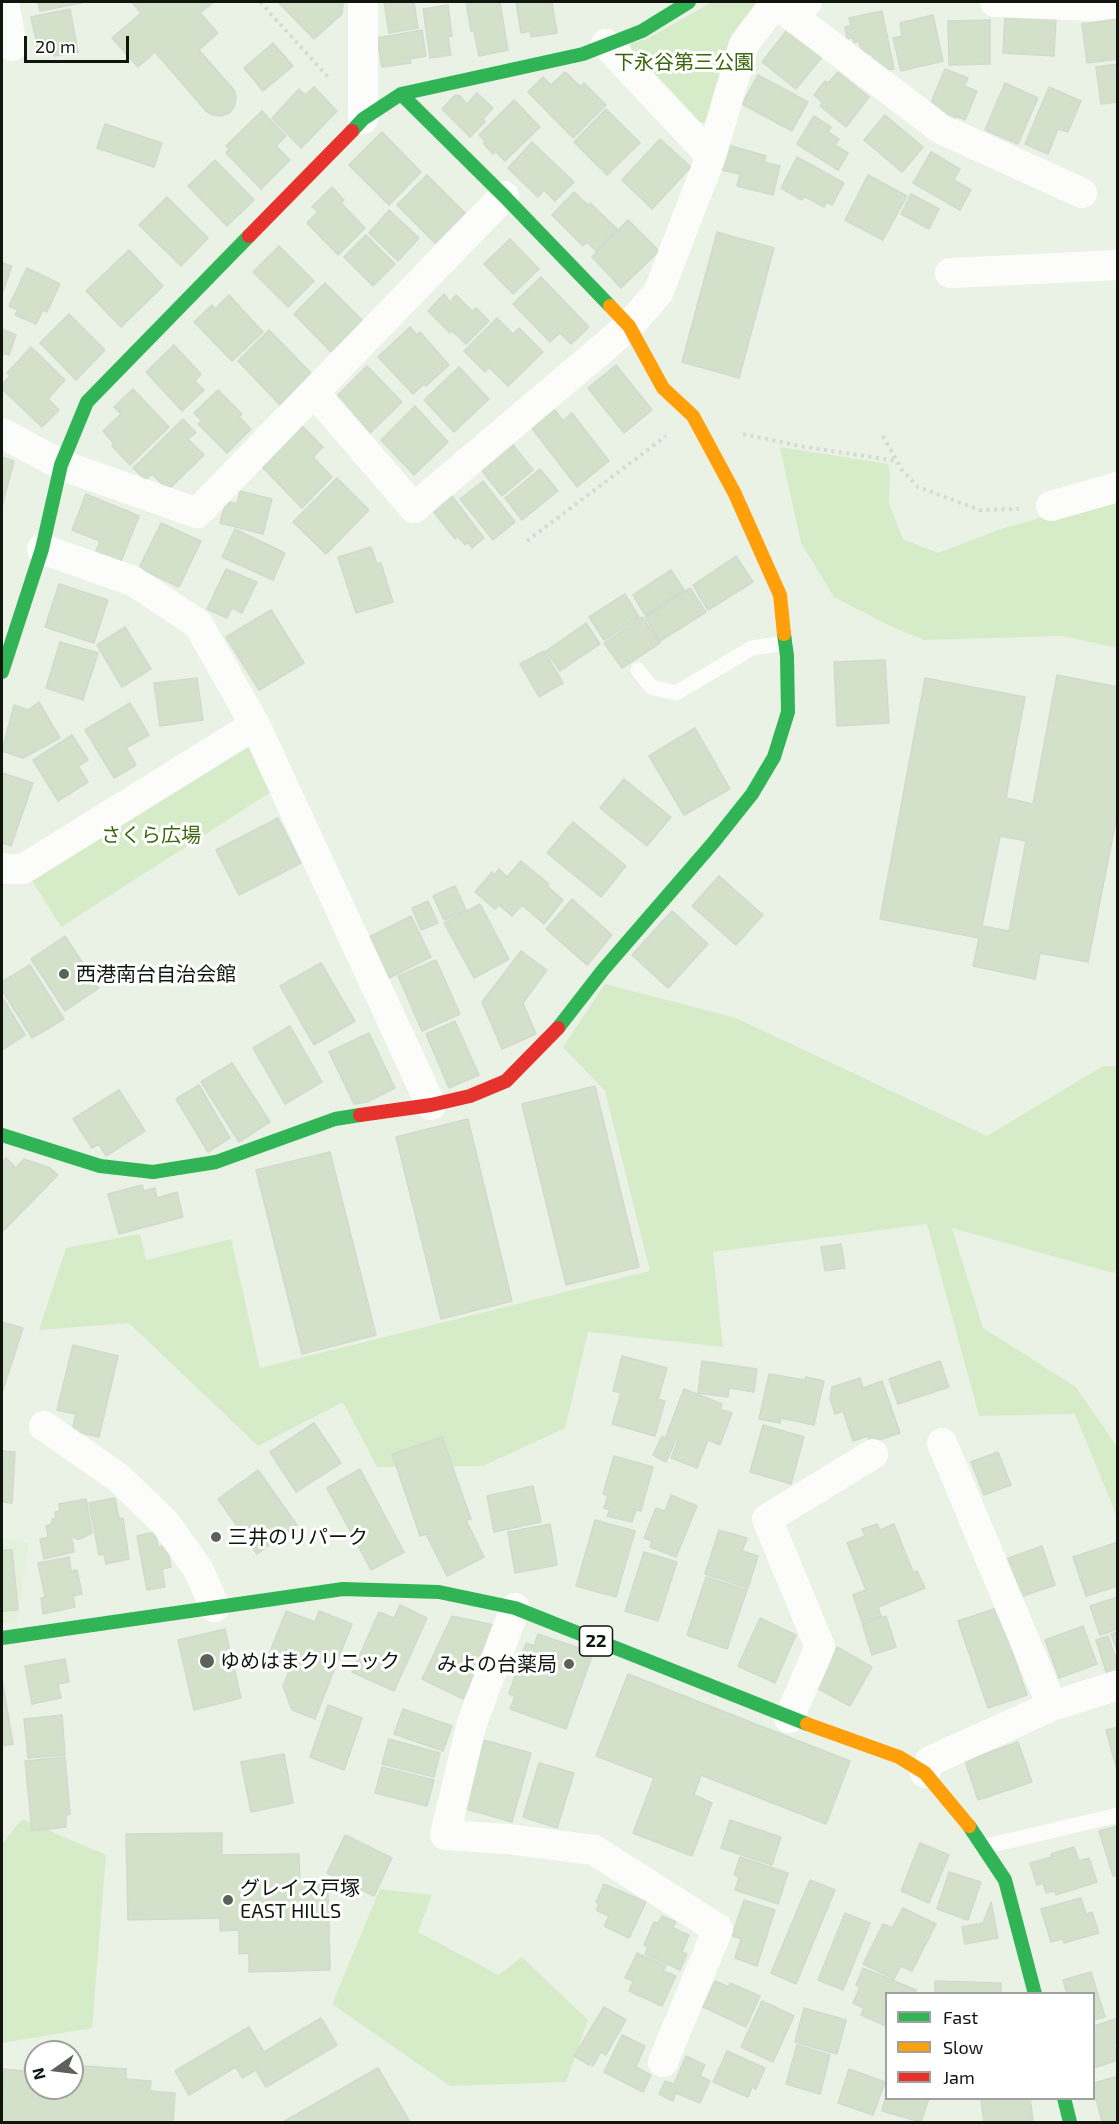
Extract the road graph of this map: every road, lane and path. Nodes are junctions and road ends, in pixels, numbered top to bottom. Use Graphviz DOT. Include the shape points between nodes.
graph roads {
  1 [pos="4,2"];
  2 [pos="260,2"];
  3 [pos="363,2"];
  4 [pos="689,2"];
  5 [pos="807,2"];
  6 [pos="995,2"];
  7 [pos="775,3"];
  8 [pos="1118,3"];
  9 [pos="606,45"];
  10 [pos="12,46"];
  11 [pos="401,94"];
  12 [pos="344,96"];
  13 [pos="363,119"];
  14 [pos="711,156"];
  15 [pos="1082,193"];
  16 [pos="504,196"];
  17 [pos="1118,265"];
  18 [pos="950,273"];
  19 [pos="628,326"];
  20 [pos="314,392"];
  21 [pos="693,416"];
  22 [pos="2,433"];
  23 [pos="883,436"];
  24 [pos="707,442"];
  25 [pos="897,461"];
  26 [pos="61,465"];
  27 [pos="1118,488"];
  28 [pos="1051,506"];
  29 [pos="527,541"];
  30 [pos="42,549"];
  31 [pos="786,643"];
  32 [pos="638,670"];
  33 [pos="2,672"];
  34 [pos="255,724"];
  35 [pos="2,867"];
  36 [pos="430,1105"];
  37 [pos="2,1135"];
  38 [pos="44,1426"];
  39 [pos="942,1443"];
  40 [pos="873,1454"];
  41 [pos="215,1606"];
  42 [pos="515,1608"];
  43 [pos="2,1638"];
  44 [pos="1118,1685"];
  45 [pos="1052,1706"];
  46 [pos="789,1718"];
  47 [pos="925,1773"];
  48 [pos="1118,1815"];
  49 [pos="983,1847"];
  50 [pos="1034,1992"];
  51 [pos="663,2062"];
  52 [pos="1065,2100"];
  53 [pos="1071,2122"];
  1 -- 10 [label="street"];
  2 -- 12 [label="path"];
  3 -- 13 [label="street"];
  4 -- 9 [label="street" via="642,31"];
  5 -- 7 [label="street"];
  6 -- 8 [label="street" via="1092,6"];
  7 -- 14 [label="street" via="744,44"];
  7 -- 15 [label="street" via="940,129"];
  9 -- 11 [label="street" via="583,54"];
  9 -- 14 [label="street"];
  11 -- 13 [label="street"];
  11 -- 16 [label="street"];
  12 -- 13 [label="street"];
  13 -- 26 [label="street" via="87,402"];
  14 -- 19 [label="street" via="658,293"];
  16 -- 19 [label="street"];
  16 -- 20 [label="street"];
  17 -- 18 [label="street"];
  19 -- 20 [label="street" via="414,508"];
  19 -- 21 [label="street" via="663,388"];
  20 -- 26 [label="street" via="197,513"];
  21 -- 24 [label="street"];
  21 -- 29 [label="path"];
  22 -- 26 [label="street"];
  23 -- 25 [label="path"];
  24 -- 25 [label="path" via="743,434"];
  24 -- 31 [label="street" via="780,595"];
  25 -- 28 [label="path" via="918,488 980,510"];
  26 -- 30 [label="street"];
  27 -- 28 [label="street"];
  30 -- 33 [label="street"];
  30 -- 34 [label="street" via="133,581 198,624"];
  31 -- 32 [label="lane" via="752,648 676,693 651,687"];
  31 -- 36 [label="street" via="788,712 774,757 752,794 544,1045 506,1081 471,1096"];
  34 -- 35 [label="street" via="23,869"];
  34 -- 36 [label="street"];
  36 -- 37 [label="street" via="335,1119 216,1162 153,1172 100,1166"];
  38 -- 41 [label="street" via="119,1478 166,1524 198,1569"];
  39 -- 45 [label="street"];
  40 -- 46 [label="street" via="767,1519 820,1647"];
  41 -- 42 [label="street, 22" via="343,1589 439,1592"];
  41 -- 43 [label="street, 22"];
  42 -- 46 [label="street, 22"];
  42 -- 51 [label="street" via="472,1723 445,1835 594,1851 718,1929"];
  44 -- 45 [label="street"];
  45 -- 47 [label="street" via="930,1761"];
  46 -- 47 [label="street, 22" via="899,1757"];
  47 -- 49 [label="street, 22"];
  48 -- 49 [label="lane"];
  49 -- 50 [label="street, 22" via="1005,1880"];
  52 -- 53 [label="street"];
}
